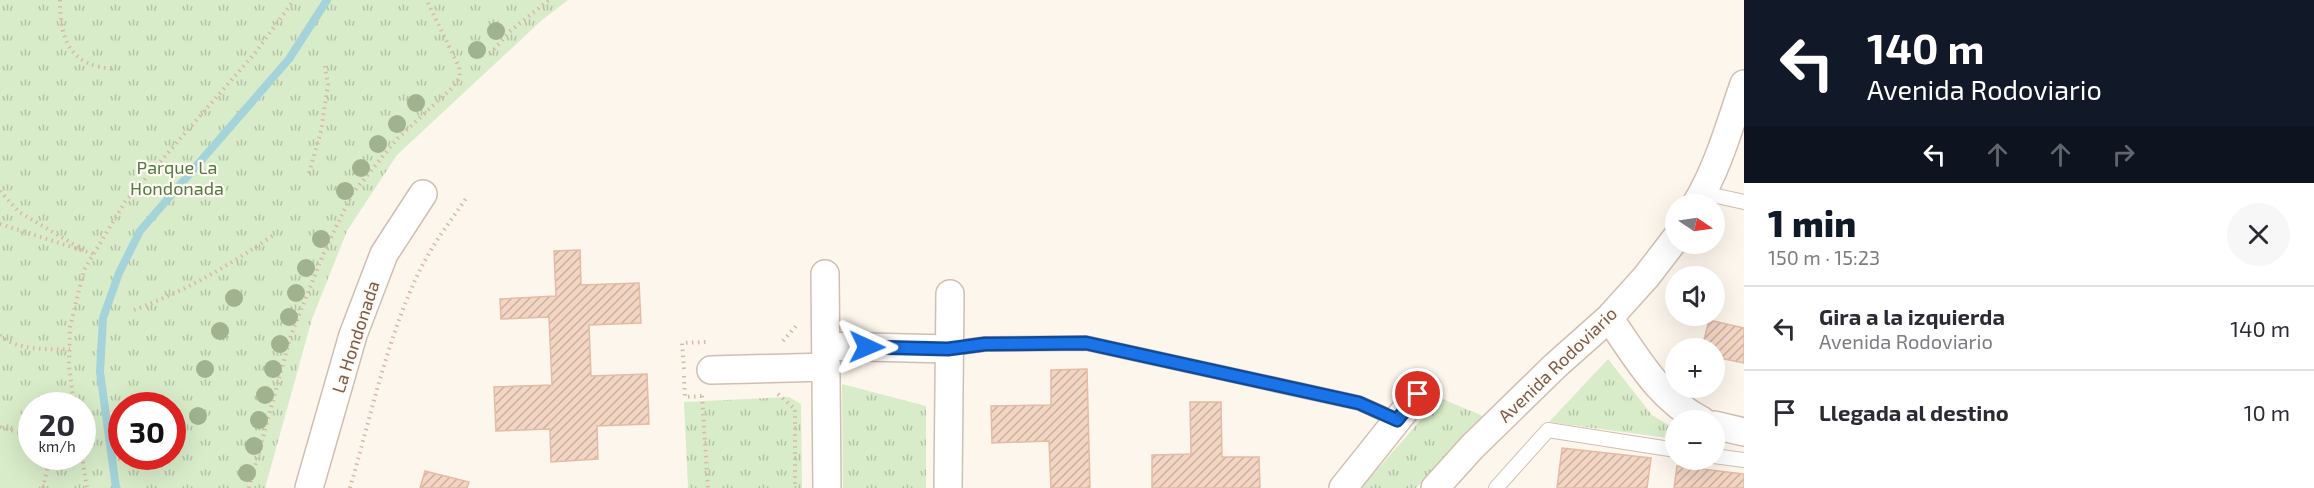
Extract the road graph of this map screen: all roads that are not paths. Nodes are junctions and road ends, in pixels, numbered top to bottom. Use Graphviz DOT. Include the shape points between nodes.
graph roads {
  1 [pos="1744,84"];
  2 [pos="423,194"];
  3 [pos="1702,194"];
  4 [pos="1725,200"];
  5 [pos="1744,202"];
  6 [pos="1665,252"];
  7 [pos="825,274"];
  8 [pos="950,294"];
  9 [pos="1609,318"];
  10 [pos="948,349"];
  11 [pos="826,357"];
  12 [pos="711,370"];
  13 [pos="1418,394"];
  14 [pos="1683,410"];
  15 [pos="1397,420"];
  16 [pos="1725,428"];
  17 [pos="1744,432"];
  18 [pos="1665,448"];
  19 [pos="1725,457"];
  20 [pos="1744,460"];
  21 [pos="309,488"];
  22 [pos="827,488"];
  23 [pos="948,488"];
  24 [pos="1343,488"];
  25 [pos="1435,488"];
  26 [pos="1496,488"];
  1 -- 3 [label="street"];
  2 -- 21 [label="street, La Hondonada" via="380,264 353,335"];
  4 -- 5 [label="lane"];
  6 -- 9 [label="street, Avenida Rodoviario"];
  7 -- 11 [label="street"];
  8 -- 10 [label="street"];
  9 -- 14 [label="street" via="1638,361"];
  9 -- 25 [label="street, Avenida Rodoviario" via="1472,447"];
  10 -- 11 [label="street"];
  10 -- 15 [label="lane" via="985,344 1086,343 1359,403"];
  10 -- 23 [label="street"];
  11 -- 12 [label="street"];
  11 -- 22 [label="street"];
  13 -- 15 [label="street"];
  15 -- 24 [label="street"];
  16 -- 17 [label="street"];
  18 -- 26 [label="lane" via="1548,430"];
  19 -- 20 [label="lane"];
}
